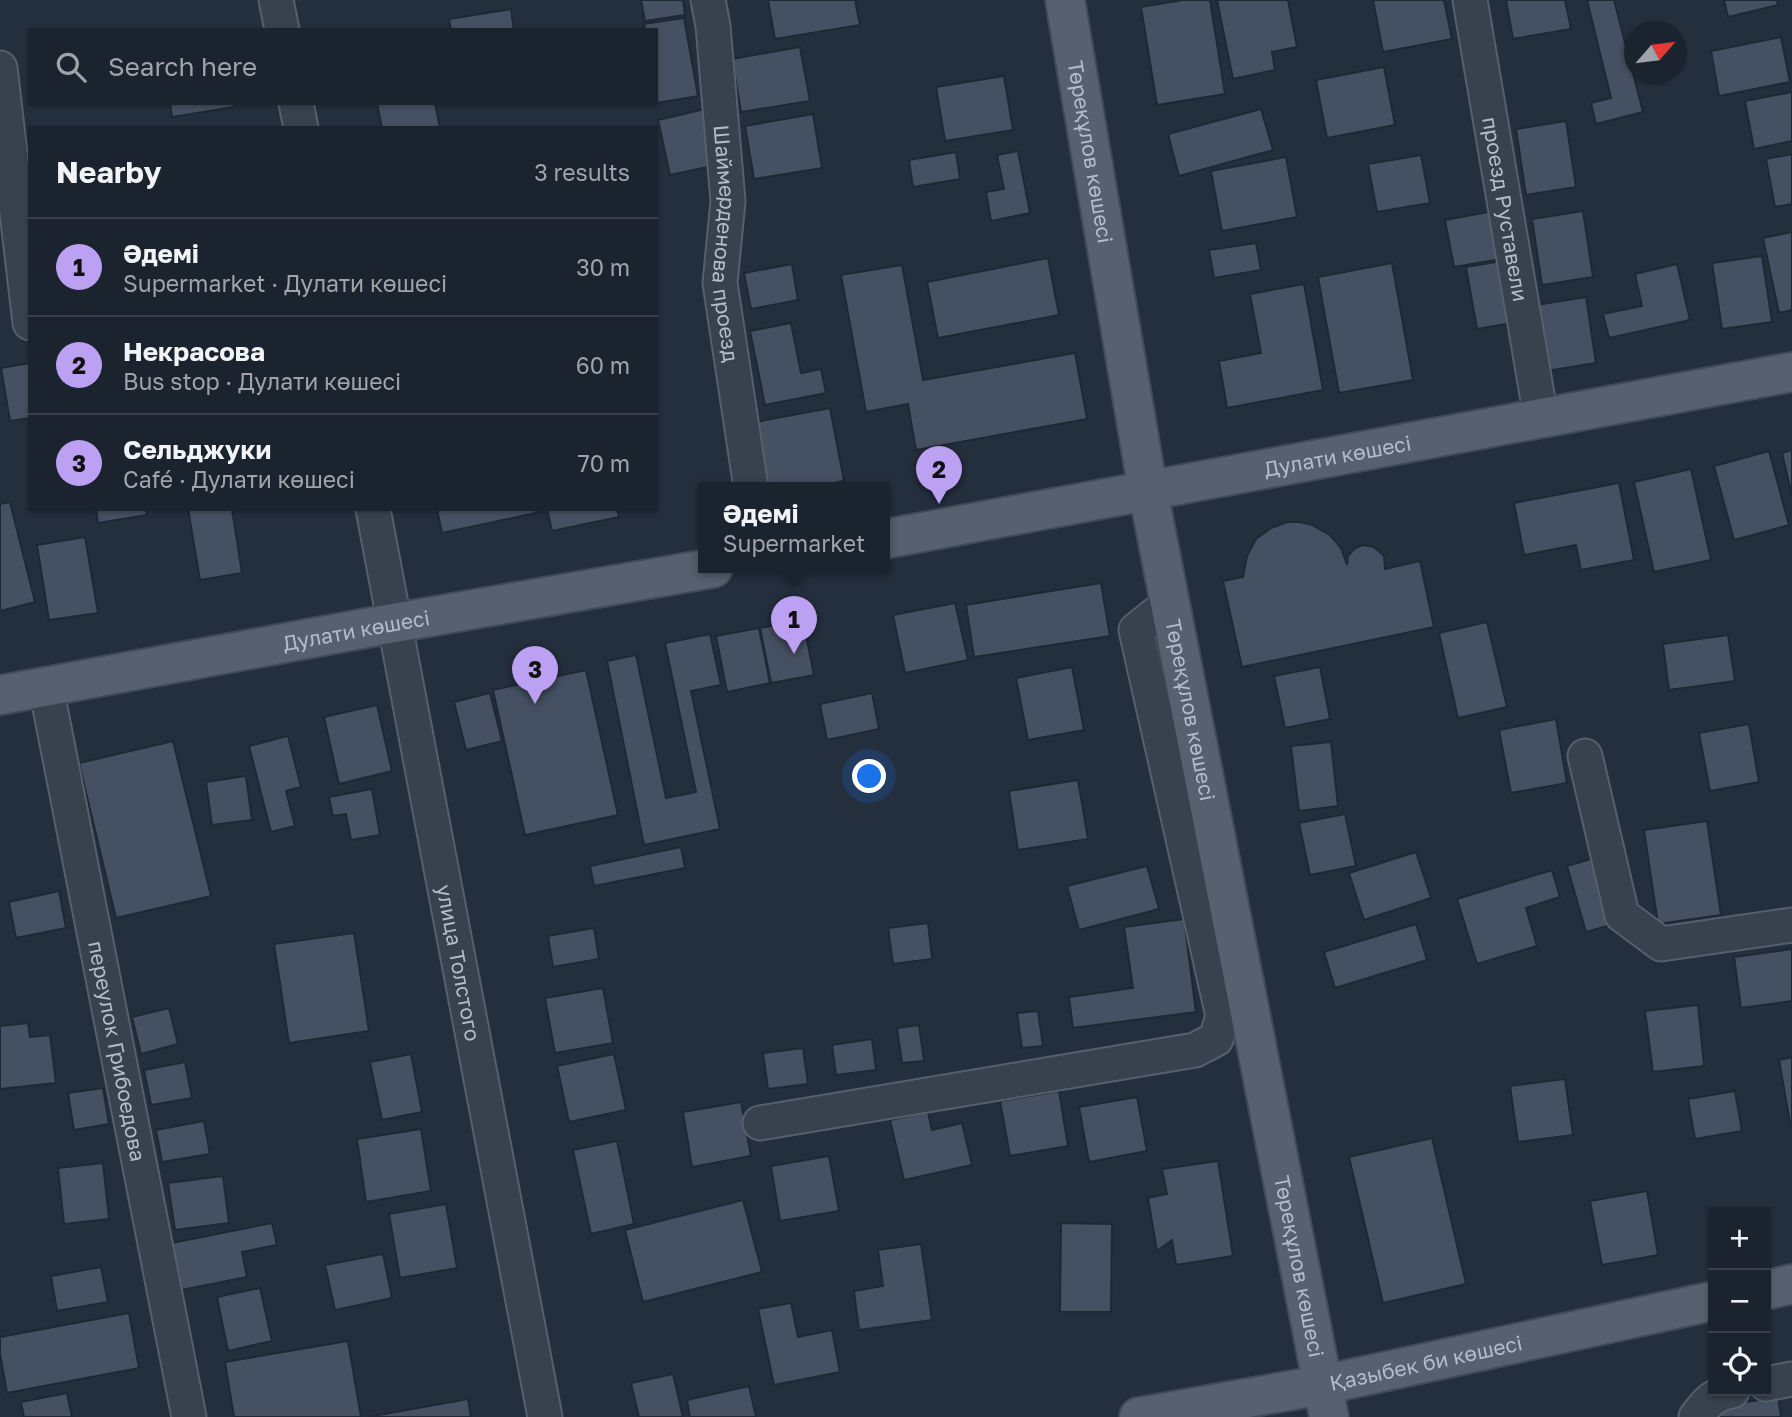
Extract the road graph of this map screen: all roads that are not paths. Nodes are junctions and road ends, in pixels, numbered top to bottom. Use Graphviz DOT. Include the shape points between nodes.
graph roads {
  1 [pos="276,0"];
  2 [pos="708,0"];
  3 [pos="1065,0"];
  4 [pos="1470,0"];
  5 [pos="282,28"];
  6 [pos="0,68"];
  7 [pos="296,105"];
  8 [pos="301,126"];
  9 [pos="28,306"];
  10 [pos="1792,372"];
  11 [pos="1541,418"];
  12 [pos="750,482"];
  13 [pos="1148,491"];
  14 [pos="373,511"];
  15 [pos="890,538"];
  16 [pos="698,571"];
  17 [pos="1170,603"];
  18 [pos="394,623"];
  19 [pos="46,687"];
  20 [pos="0,695"];
  21 [pos="1585,757"];
  22 [pos="1792,925"];
  23 [pos="760,1123"];
  24 [pos="1792,1284"];
  25 [pos="1771,1289"];
  26 [pos="1708,1302"];
  27 [pos="1792,1378"];
  28 [pos="1771,1383"];
  29 [pos="1716,1396"];
  30 [pos="1325,1401"];
  31 [pos="1154,1416"];
  32 [pos="189,1417"];
  33 [pos="545,1417"];
  34 [pos="1696,1417"];
  1 -- 5 [label="street"];
  2 -- 12 [label="street, Шаймерденова проезд" via="729,201 720,283"];
  3 -- 13 [label="main road, Төреқұлов көшесі"];
  4 -- 11 [label="street, проезд Руставели"];
  6 -- 9 [label="street"];
  7 -- 8 [label="street"];
  10 -- 11 [label="main road, Дулати көшесі"];
  11 -- 13 [label="main road, Дулати көшесі"];
  13 -- 15 [label="main road, Дулати көшесі"];
  13 -- 17 [label="main road, Төреқұлов көшесі"];
  14 -- 18 [label="street, улица Толстого"];
  16 -- 18 [label="main road, Дулати көшесі"];
  17 -- 23 [label="street" via="1136,630 1223,1016 1216,1039 1195,1050"];
  17 -- 30 [label="main road, Төреқұлов көшесі"];
  18 -- 19 [label="main road, Дулати көшесі"];
  18 -- 33 [label="street, улица Толстого"];
  19 -- 20 [label="main road, Дулати көшесі"];
  19 -- 32 [label="street, переулок Грибоедова"];
  21 -- 22 [label="street" via="1622,915 1661,944"];
  24 -- 25 [label="main road"];
  26 -- 30 [label="main road, Қазыбек би көшесі"];
  27 -- 28 [label="street"];
  29 -- 34 [label="street"];
  30 -- 31 [label="main road, Қазыбек би көшесі"];
}
